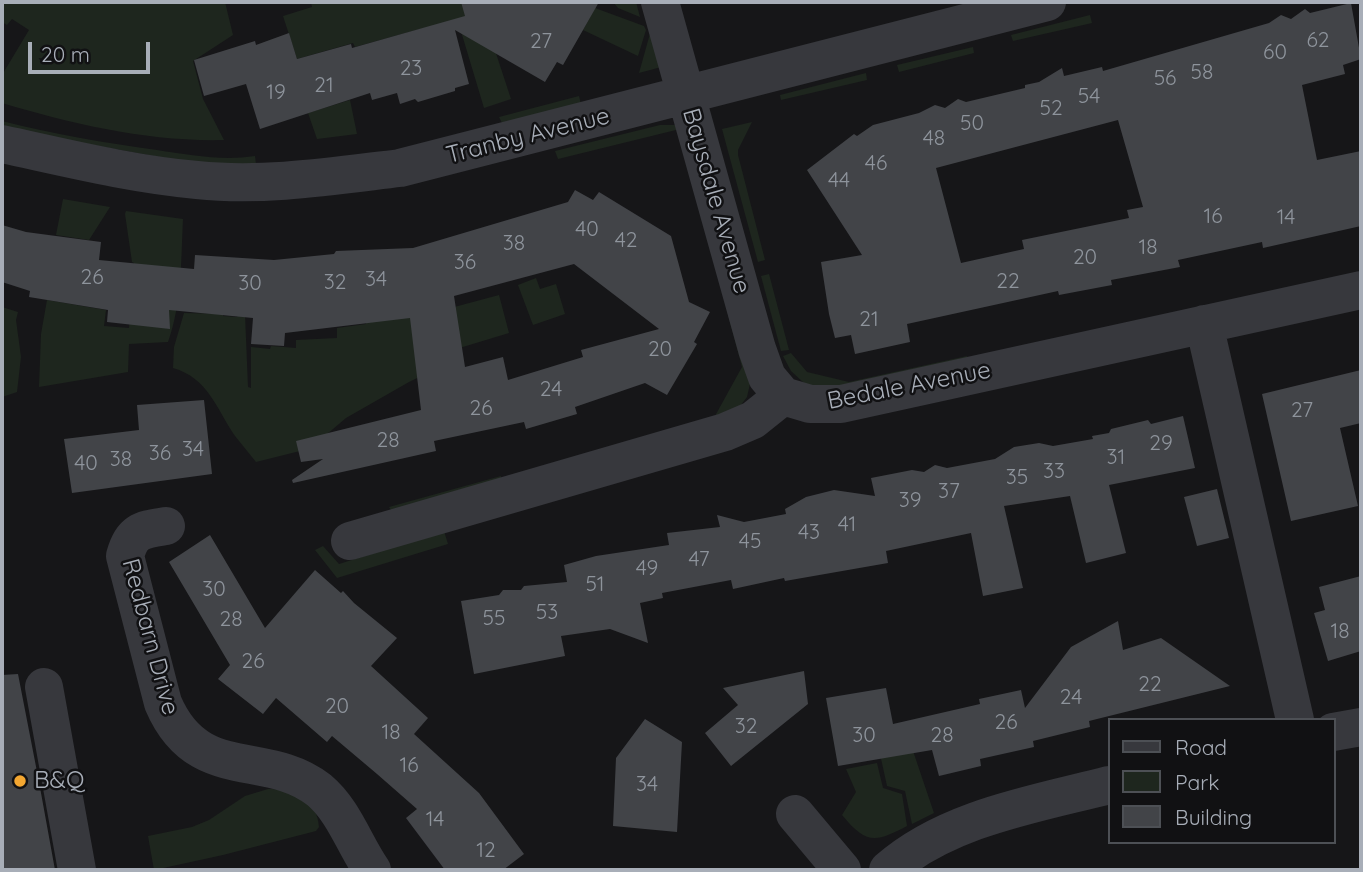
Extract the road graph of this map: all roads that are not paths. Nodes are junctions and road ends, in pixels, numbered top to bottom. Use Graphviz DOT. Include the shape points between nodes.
graph roads {
  1 [pos="660,2"];
  2 [pos="1046,2"];
  3 [pos="686,95"];
  4 [pos="2,144"];
  5 [pos="1361,290"];
  6 [pos="1204,324"];
  7 [pos="783,396"];
  8 [pos="166,526"];
  9 [pos="350,541"];
  10 [pos="44,687"];
  11 [pos="1295,718"];
  12 [pos="1361,727"];
  13 [pos="1335,732"];
  14 [pos="1108,785"];
  15 [pos="795,814"];
  16 [pos="358,867"];
  17 [pos="77,870"];
  18 [pos="842,870"];
  19 [pos="888,870"];
  1 -- 3 [label="street, Baysdale Avenue"];
  2 -- 3 [label="street, Tranby Avenue"];
  3 -- 4 [label="street, Tranby Avenue" via="400,168 299,180 200,180 116,170"];
  3 -- 7 [label="street, Baysdale Avenue" via="757,349 768,377"];
  5 -- 6 [label="street, Bedale Avenue"];
  6 -- 7 [label="street, Bedale Avenue" via="841,404 810,404"];
  6 -- 11 [label="street"];
  7 -- 9 [label="street" via="753,420 725,432"];
  8 -- 16 [label="street, Redbarn Drive" via="137,533 128,542 125,556 171,722 208,754 302,779 320,791 351,831"];
  10 -- 17 [label="street"];
  12 -- 13 [label="street"];
  14 -- 19 [label="street" via="997,813 943,835"];
  15 -- 18 [label="street"];
}
